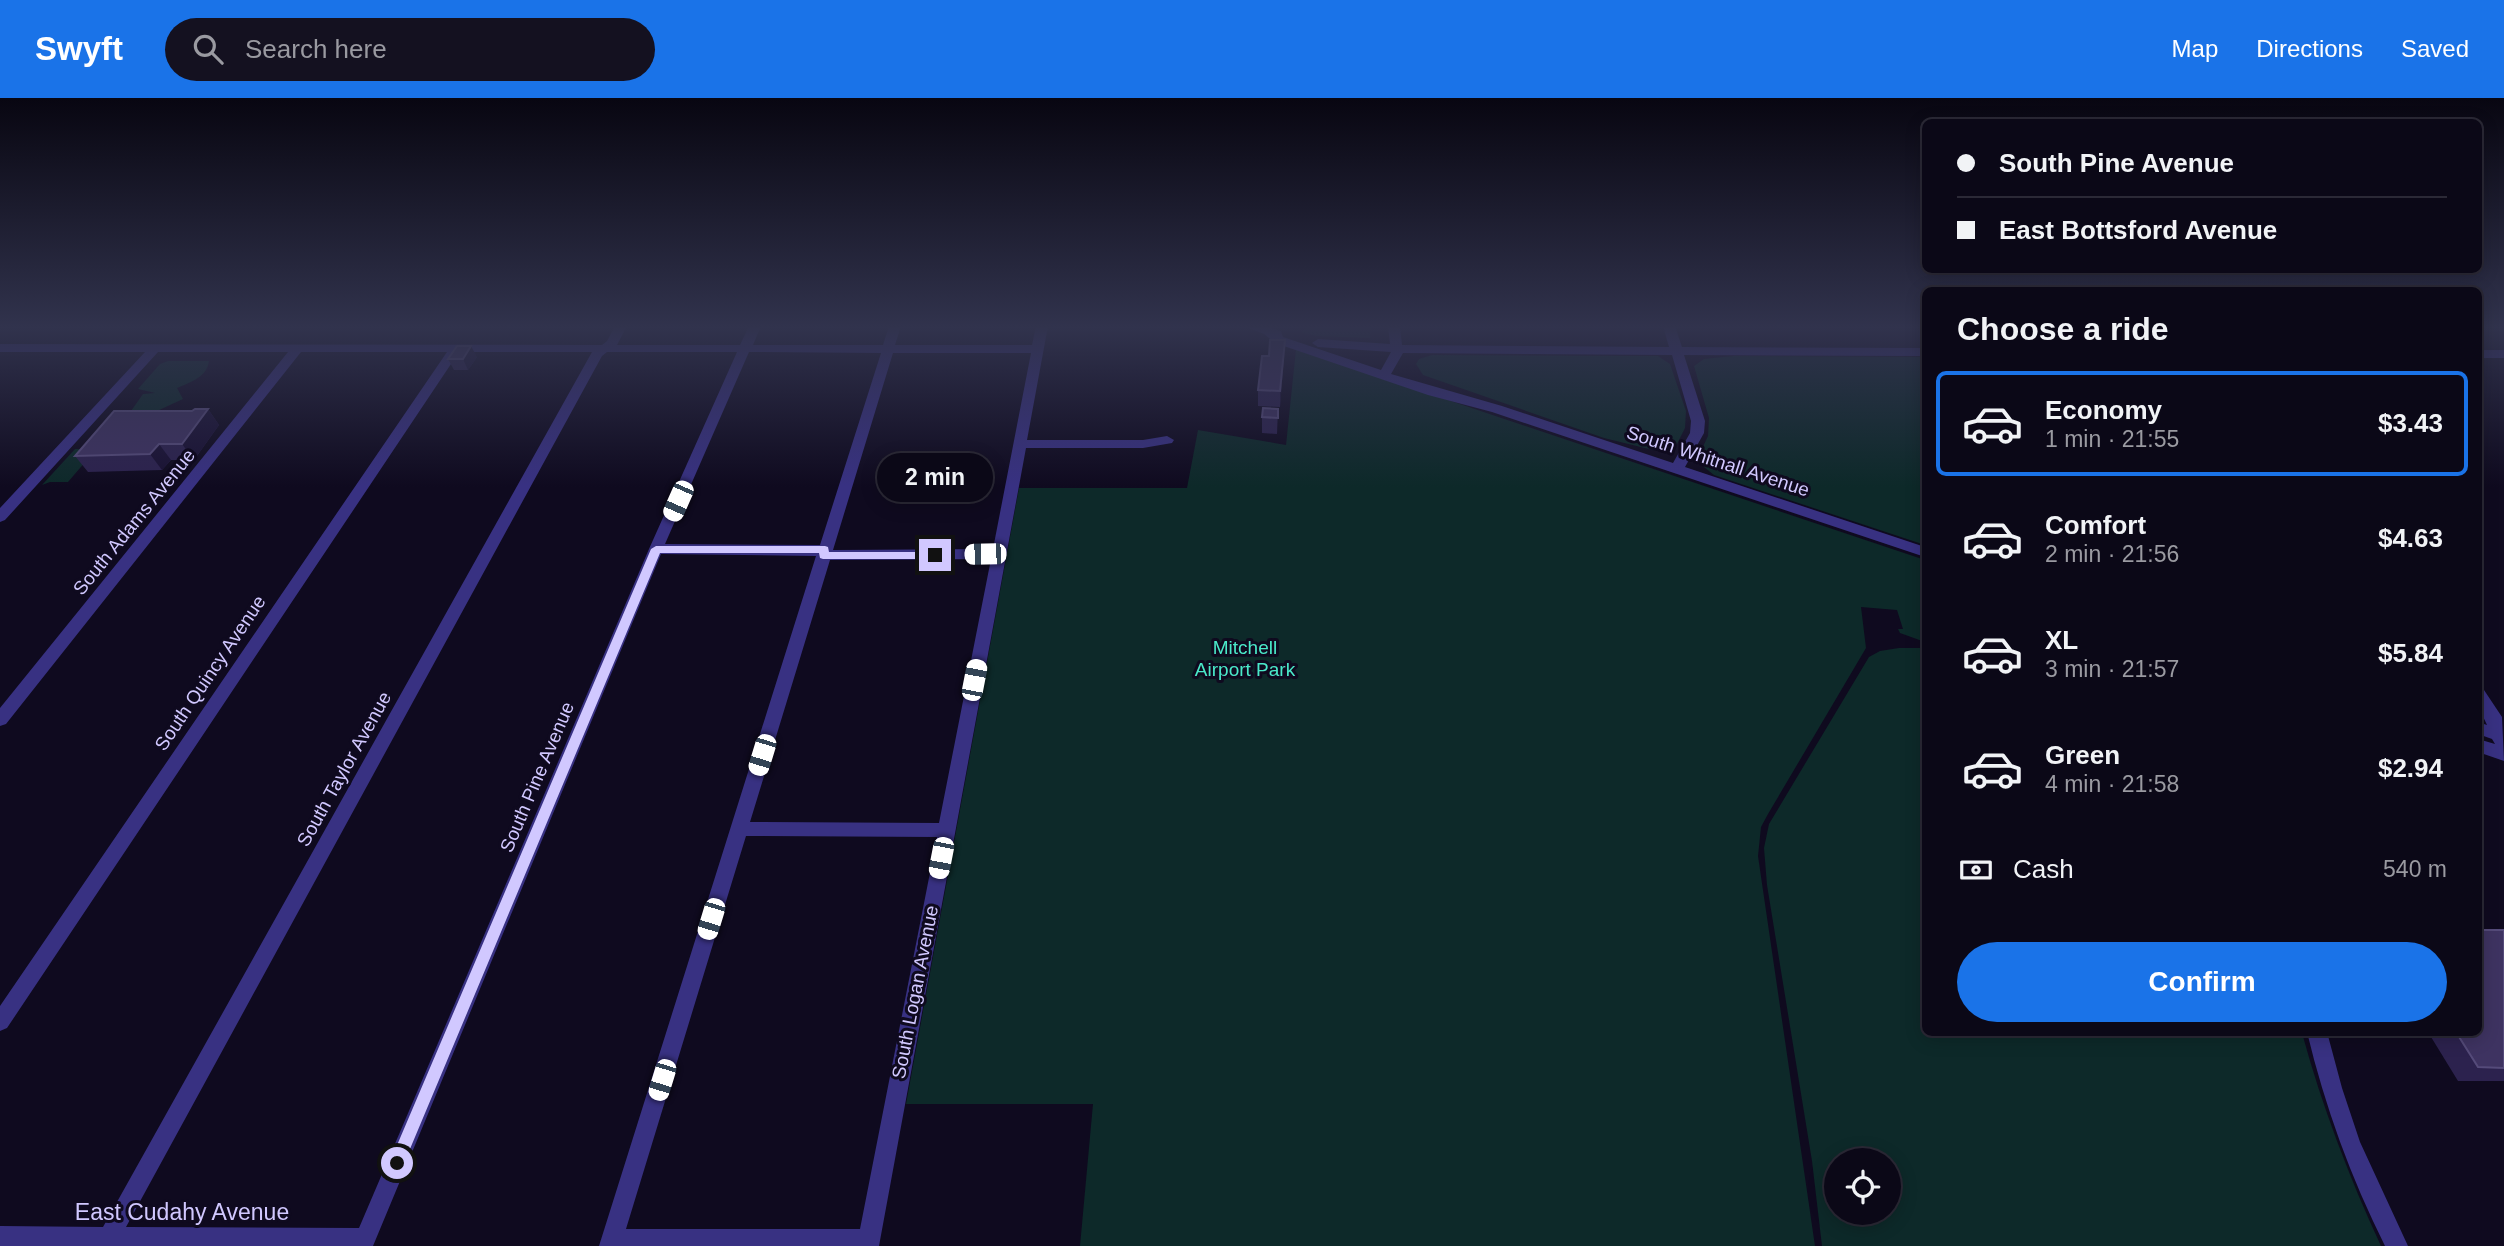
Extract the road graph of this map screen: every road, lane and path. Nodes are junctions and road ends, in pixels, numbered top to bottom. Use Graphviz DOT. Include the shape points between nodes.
graph roads {
  1 [pos="126,380"];
  2 [pos="273,380"];
  3 [pos="435,380"];
  4 [pos="583,380"];
  5 [pos="732,380"];
  6 [pos="878,380"];
  7 [pos="1032,380"];
  8 [pos="1406,380"];
  9 [pos="1686,380"];
  10 [pos="1167,440"];
  11 [pos="1021,444"];
  12 [pos="1678,469"];
  13 [pos="0,517"];
  14 [pos="656,549"];
  15 [pos="1922,551"];
  16 [pos="824,553"];
  17 [pos="998,554"];
  18 [pos="2482,700"];
  19 [pos="0,720"];
  20 [pos="2482,730"];
  21 [pos="2502,739"];
  22 [pos="2482,746"];
  23 [pos="2504,754"];
  24 [pos="738,829"];
  25 [pos="946,830"];
  26 [pos="0,1022"];
  27 [pos="2318,1036"];
  28 [pos="0,1237"];
  29 [pos="109,1237"];
  30 [pos="363,1243"];
  31 [pos="611,1243"];
  32 [pos="868,1243"];
  33 [pos="2397,1246"];
  1 -- 13 [label="street"];
  2 -- 19 [label="street, South Adams Avenue"];
  3 -- 26 [label="street, South Quincy Avenue"];
  4 -- 29 [label="street, South Taylor Avenue"];
  5 -- 14 [label="street, South Pine Avenue"];
  6 -- 16 [label="street"];
  7 -- 11 [label="street, South Logan Avenue"];
  8 -- 12 [label="street, South Whitnall Avenue"];
  9 -- 12 [label="street" via="1697,433"];
  10 -- 11 [label="street"];
  11 -- 17 [label="street, South Logan Avenue"];
  12 -- 15 [label="street, South Whitnall Avenue"];
  14 -- 16 [label="street"];
  14 -- 30 [label="street, South Pine Avenue"];
  16 -- 17 [label="street"];
  16 -- 24 [label="street"];
  17 -- 25 [label="street, South Logan Avenue"];
  18 -- 21 [label="street"];
  20 -- 21 [label="street"];
  22 -- 23 [label="street"];
  24 -- 25 [label="street"];
  24 -- 31 [label="street"];
  25 -- 32 [label="street, South Logan Avenue"];
  27 -- 33 [label="street" via="2357,1162"];
  28 -- 29 [label="street, East Cudahy Avenue"];
  29 -- 30 [label="street, East Cudahy Avenue"];
  31 -- 32 [label="street"];
}
